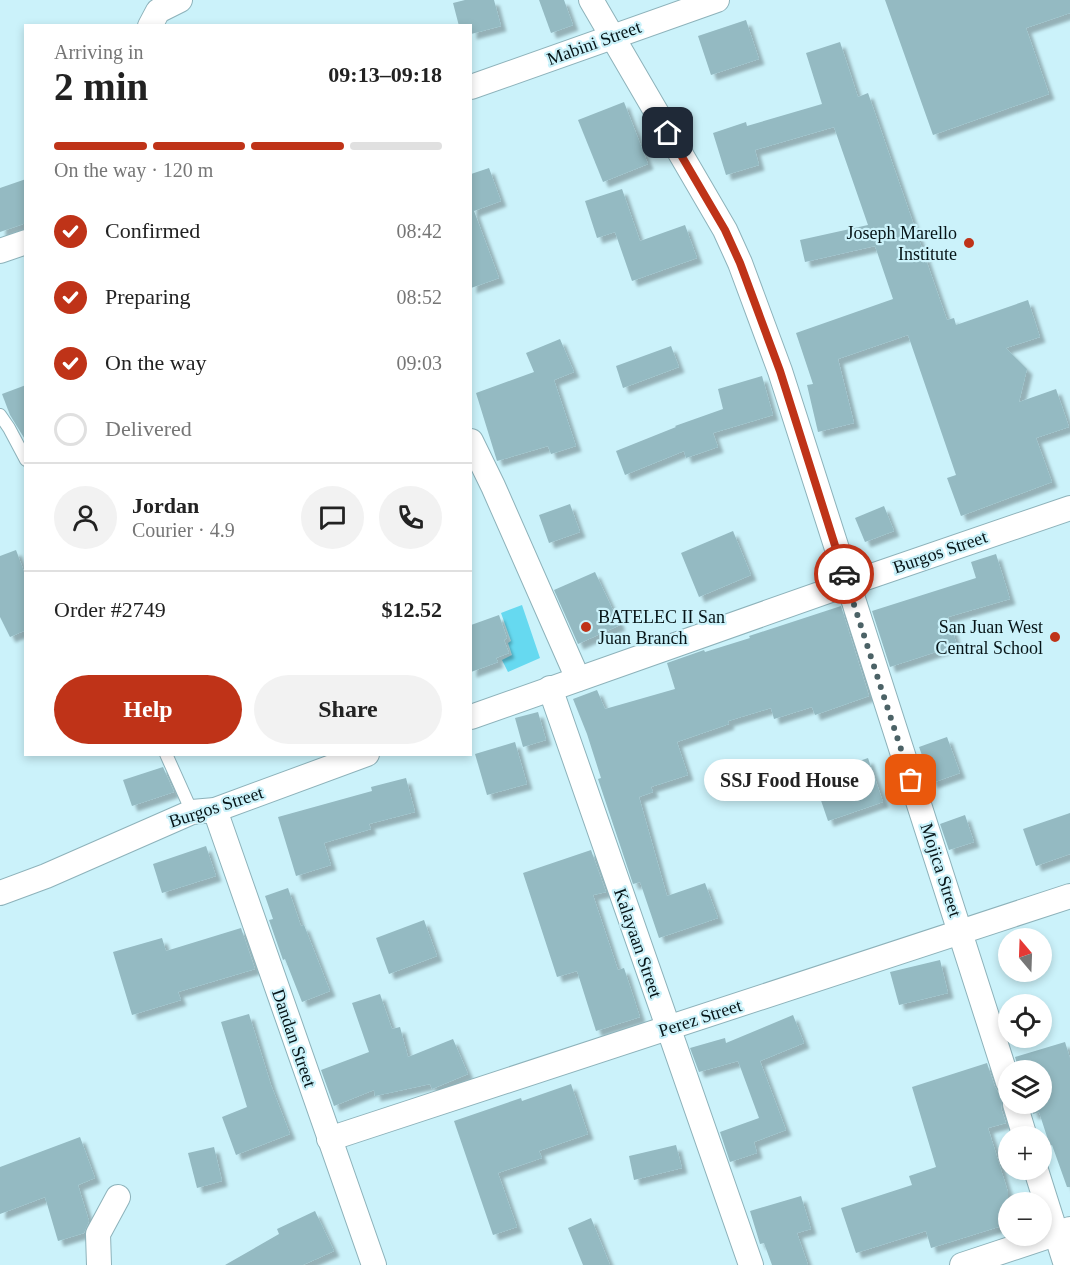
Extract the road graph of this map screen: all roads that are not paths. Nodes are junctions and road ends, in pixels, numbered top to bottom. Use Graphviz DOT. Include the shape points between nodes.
graph roads {
  1 [pos="180,0"];
  2 [pos="591,0"];
  3 [pos="717,0"];
  4 [pos="151,24"];
  5 [pos="612,37"];
  6 [pos="472,87"];
  7 [pos="24,243"];
  8 [pos="0,251"];
  9 [pos="0,415"];
  10 [pos="472,443"];
  11 [pos="24,457"];
  12 [pos="1070,508"];
  13 [pos="848,584"];
  14 [pos="578,679"];
  15 [pos="550,688"];
  16 [pos="472,717"];
  17 [pos="167,756"];
  18 [pos="361,756"];
  19 [pos="203,811"];
  20 [pos="0,893"];
  21 [pos="1070,896"];
  22 [pos="961,932"];
  23 [pos="668,1029"];
  24 [pos="1001,1060"];
  25 [pos="329,1139"];
  26 [pos="1040,1180"];
  27 [pos="118,1197"];
  28 [pos="1063,1232"];
  29 [pos="99,1265"];
  30 [pos="374,1265"];
  31 [pos="751,1265"];
  32 [pos="962,1265"];
  33 [pos="1066,1265"];
  1 -- 4 [label="street" via="158,10"];
  2 -- 5 [label="street, Mojica Street"];
  3 -- 5 [label="street, Mabini Street"];
  5 -- 6 [label="street, Mabini Street"];
  5 -- 13 [label="street, Mojica Street" via="725,230 740,263 780,371"];
  7 -- 8 [label="street"];
  9 -- 11 [label="lane"];
  10 -- 14 [label="street"];
  12 -- 13 [label="street, Burgos Street"];
  13 -- 14 [label="street, Burgos Street"];
  13 -- 22 [label="street, Mojica Street"];
  14 -- 15 [label="street, Burgos Street"];
  15 -- 16 [label="street, Burgos Street"];
  15 -- 23 [label="street, Kalayaan Street"];
  17 -- 19 [label="lane"];
  18 -- 19 [label="street, Burgos Street"];
  19 -- 20 [label="street, Burgos Street"];
  19 -- 25 [label="street, Dandan Street"];
  21 -- 22 [label="street, Perez Street"];
  22 -- 23 [label="street, Perez Street"];
  22 -- 24 [label="street, Mojica Street"];
  23 -- 25 [label="street, Perez Street"];
  23 -- 31 [label="street, Kalayaan Street"];
  25 -- 30 [label="street, Dandan Street"];
  26 -- 28 [label="street"];
  27 -- 29 [label="street" via="98,1234"];
  28 -- 32 [label="street"];
  28 -- 33 [label="street"];
}
